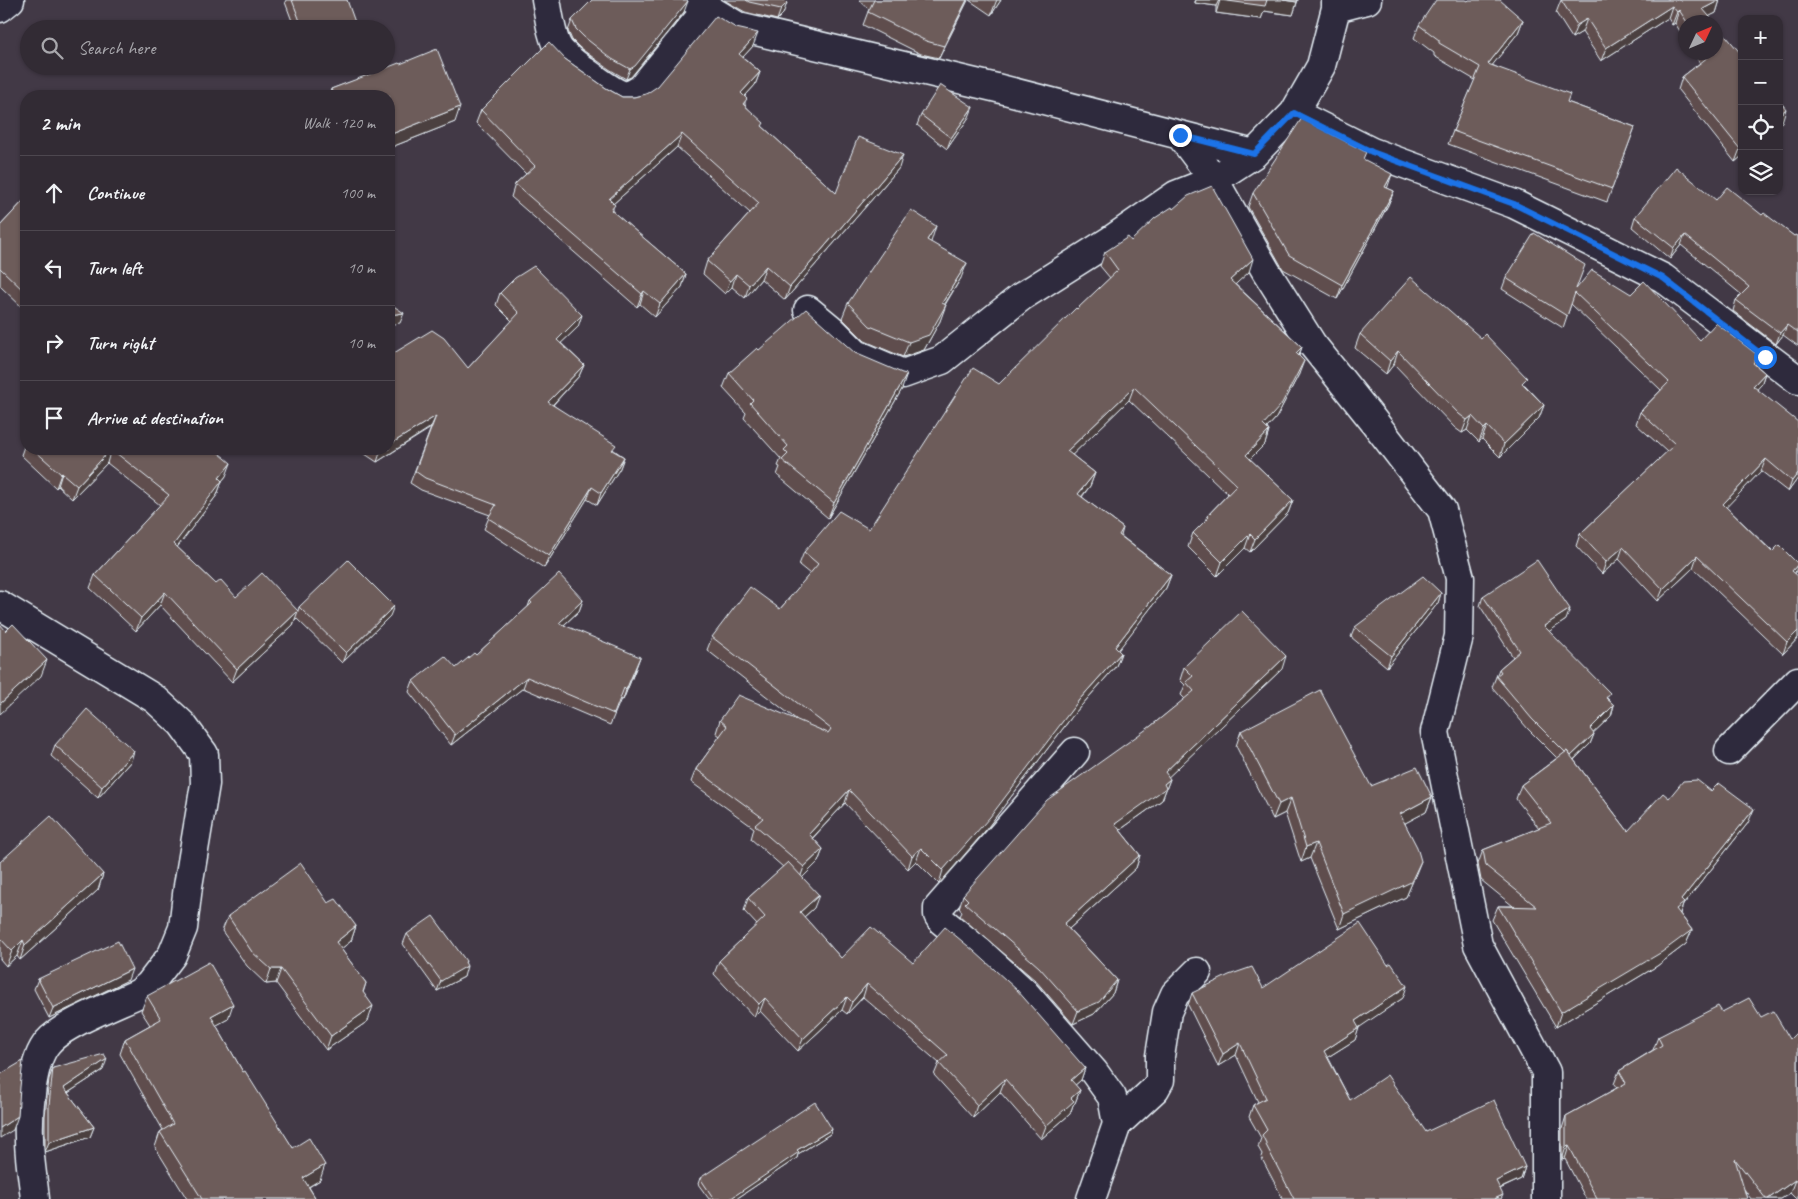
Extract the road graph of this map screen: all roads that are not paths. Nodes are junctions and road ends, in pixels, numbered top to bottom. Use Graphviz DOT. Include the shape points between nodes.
graph roads {
  1 [pos="10,0"];
  2 [pos="546,0"];
  3 [pos="1367,0"];
  4 [pos="701,4"];
  5 [pos="1336,4"];
  6 [pos="0,8"];
  7 [pos="1294,113"];
  8 [pos="1180,135"];
  9 [pos="1254,154"];
  10 [pos="1214,180"];
  11 [pos="808,310"];
  12 [pos="1798,380"];
  13 [pos="0,605"];
  14 [pos="1798,682"];
  15 [pos="1729,751"];
  16 [pos="1075,752"];
  17 [pos="1197,972"];
  18 [pos="1117,1124"];
  19 [pos="36,1199"];
  20 [pos="1091,1199"];
  21 [pos="1546,1199"];
  1 -- 6 [label="street"];
  2 -- 4 [label="street" via="551,28 560,49 622,95 641,89"];
  3 -- 5 [label="street"];
  4 -- 8 [label="street" via="739,27"];
  5 -- 7 [label="street" via="1321,66"];
  7 -- 9 [label="street"];
  7 -- 12 [label="street" via="1372,152 1514,204 1663,278"];
  8 -- 9 [label="street"];
  8 -- 10 [label="street"];
  9 -- 10 [label="street"];
  10 -- 11 [label="street" via="1176,196 1020,297 942,360 903,374 856,354"];
  10 -- 21 [label="street" via="1312,344 1442,510 1460,578 1459,636 1435,732 1478,945 1546,1072"];
  13 -- 19 [label="street" via="155,699 182,724 204,754 205,784 183,928 172,955 139,993 65,1028 48,1041 39,1055 32,1085 29,1138"];
  14 -- 15 [label="street"];
  16 -- 18 [label="street" via="938,908 938,915 1024,992 1094,1072 1112,1097"];
  17 -- 18 [label="street" via="1175,994 1167,1012 1160,1080 1155,1090"];
  18 -- 20 [label="street"];
}
